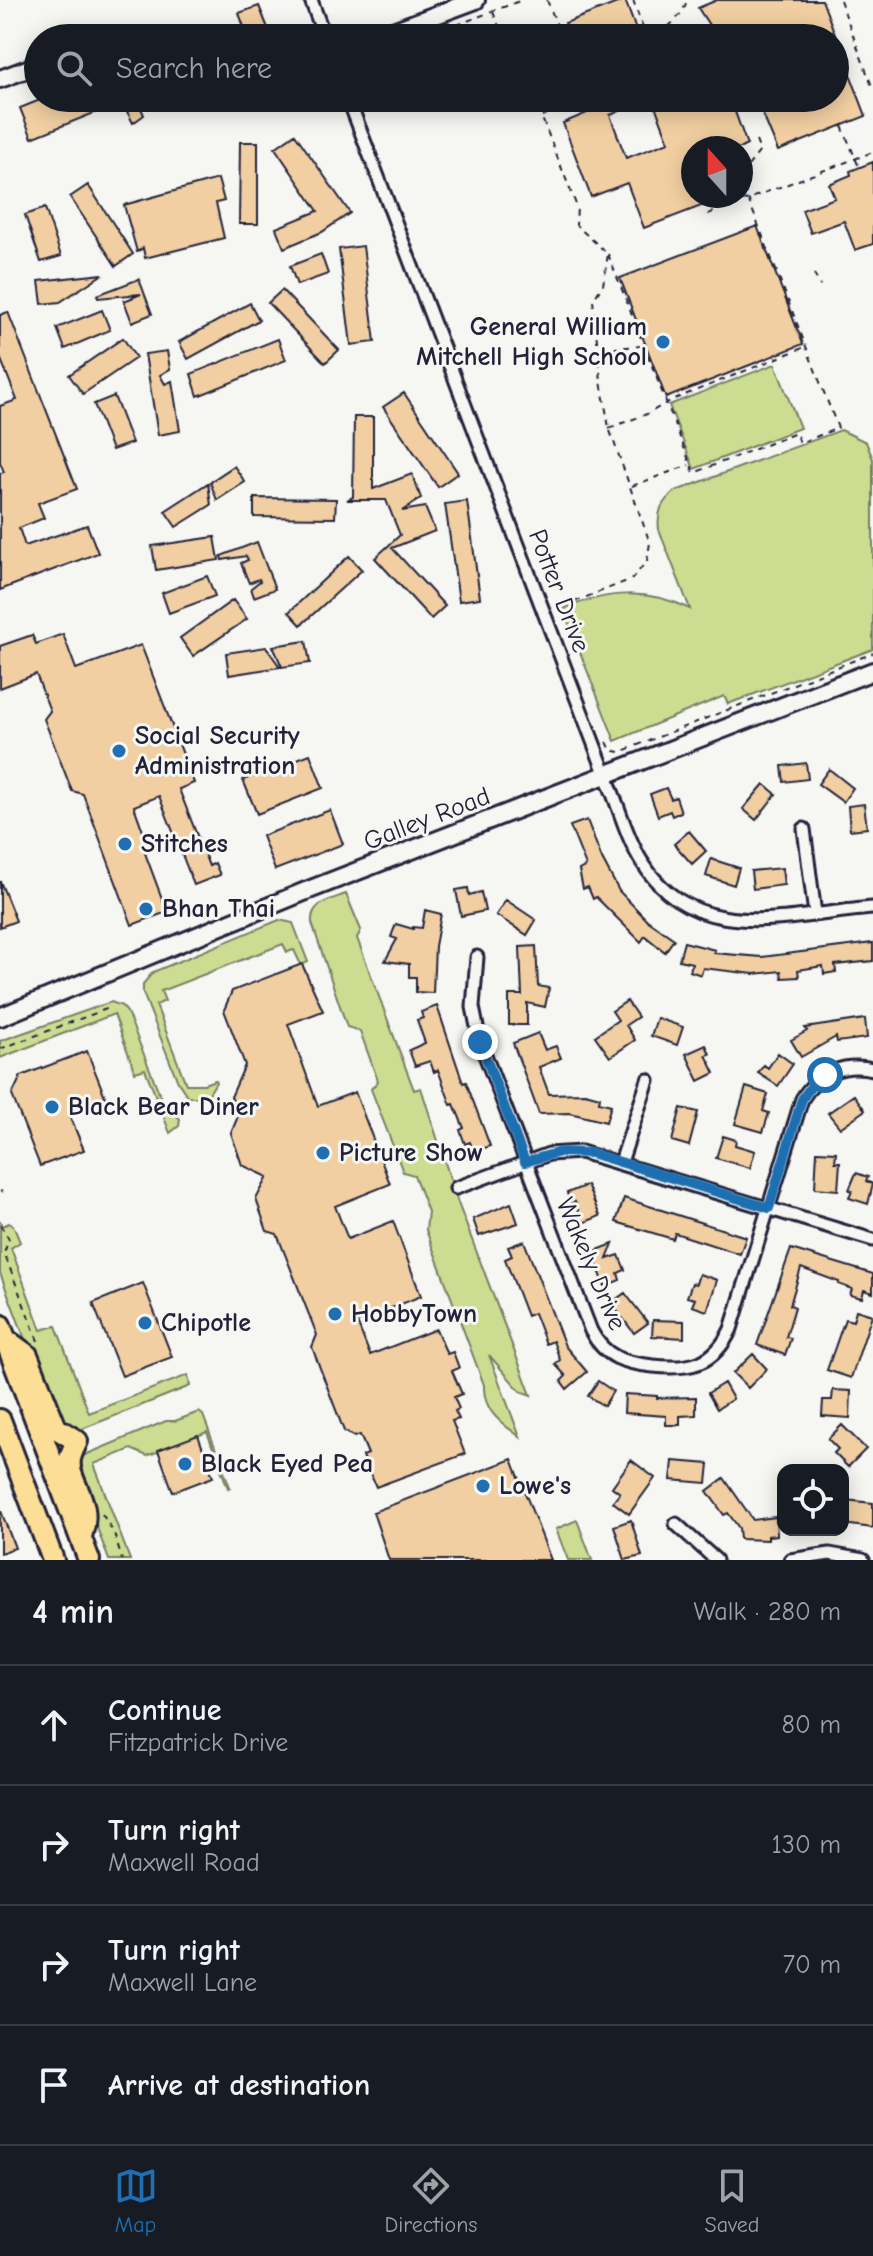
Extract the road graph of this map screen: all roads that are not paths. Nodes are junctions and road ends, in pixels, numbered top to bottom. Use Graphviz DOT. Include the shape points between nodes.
graph roads {
  1 [pos="311,0"];
  2 [pos="476,0"];
  3 [pos="320,24"];
  4 [pos="412,24"];
  5 [pos="24,70"];
  6 [pos="0,79"];
  7 [pos="353,112"];
  8 [pos="873,671"];
  9 [pos="605,775"];
  10 [pos="804,829"];
  11 [pos="873,908"];
  12 [pos="815,914"];
  13 [pos="477,957"];
  14 [pos="0,1017"];
  15 [pos="873,1069"];
  16 [pos="648,1080"];
  17 [pos="525,1162"];
  18 [pos="621,1162"];
  19 [pos="456,1188"];
  20 [pos="769,1208"];
  21 [pos="873,1240"];
  22 [pos="3,1332"];
  23 [pos="0,1420"];
  24 [pos="676,1524"];
  25 [pos="81,1538"];
  26 [pos="53,1560"];
  27 [pos="89,1560"];
  28 [pos="716,1560"];
  29 [pos="790,1560"];
  30 [pos="863,1560"];
  1 -- 3 [label="street"];
  2 -- 4 [label="main road"];
  5 -- 6 [label="main road"];
  7 -- 9 [label="street, Potter Drive"];
  8 -- 9 [label="main road, Galley Road"];
  9 -- 12 [label="street, Potter Drive" via="636,852 671,896 721,918 764,921"];
  9 -- 14 [label="main road, Galley Road"];
  10 -- 12 [label="street"];
  11 -- 12 [label="street, Potter Drive"];
  13 -- 17 [label="street, Wakely Drive" via="476,1031"];
  15 -- 20 [label="street, Wakely Drive" via="835,1070 808,1090"];
  16 -- 18 [label="street"];
  17 -- 18 [label="street" via="571,1151"];
  17 -- 19 [label="street"];
  17 -- 20 [label="street, Wakely Drive" via="597,1343 629,1363 678,1369 719,1349 731,1329"];
  18 -- 20 [label="street"];
  20 -- 21 [label="street"];
  22 -- 25 [label="highway"];
  22 -- 25 [label="highway" via="27,1355 56,1428 77,1441 69,1462 84,1505"];
  23 -- 26 [label="highway"];
  24 -- 28 [label="street"];
  25 -- 27 [label="highway"];
  29 -- 30 [label="street" via="830,1554"];
}
